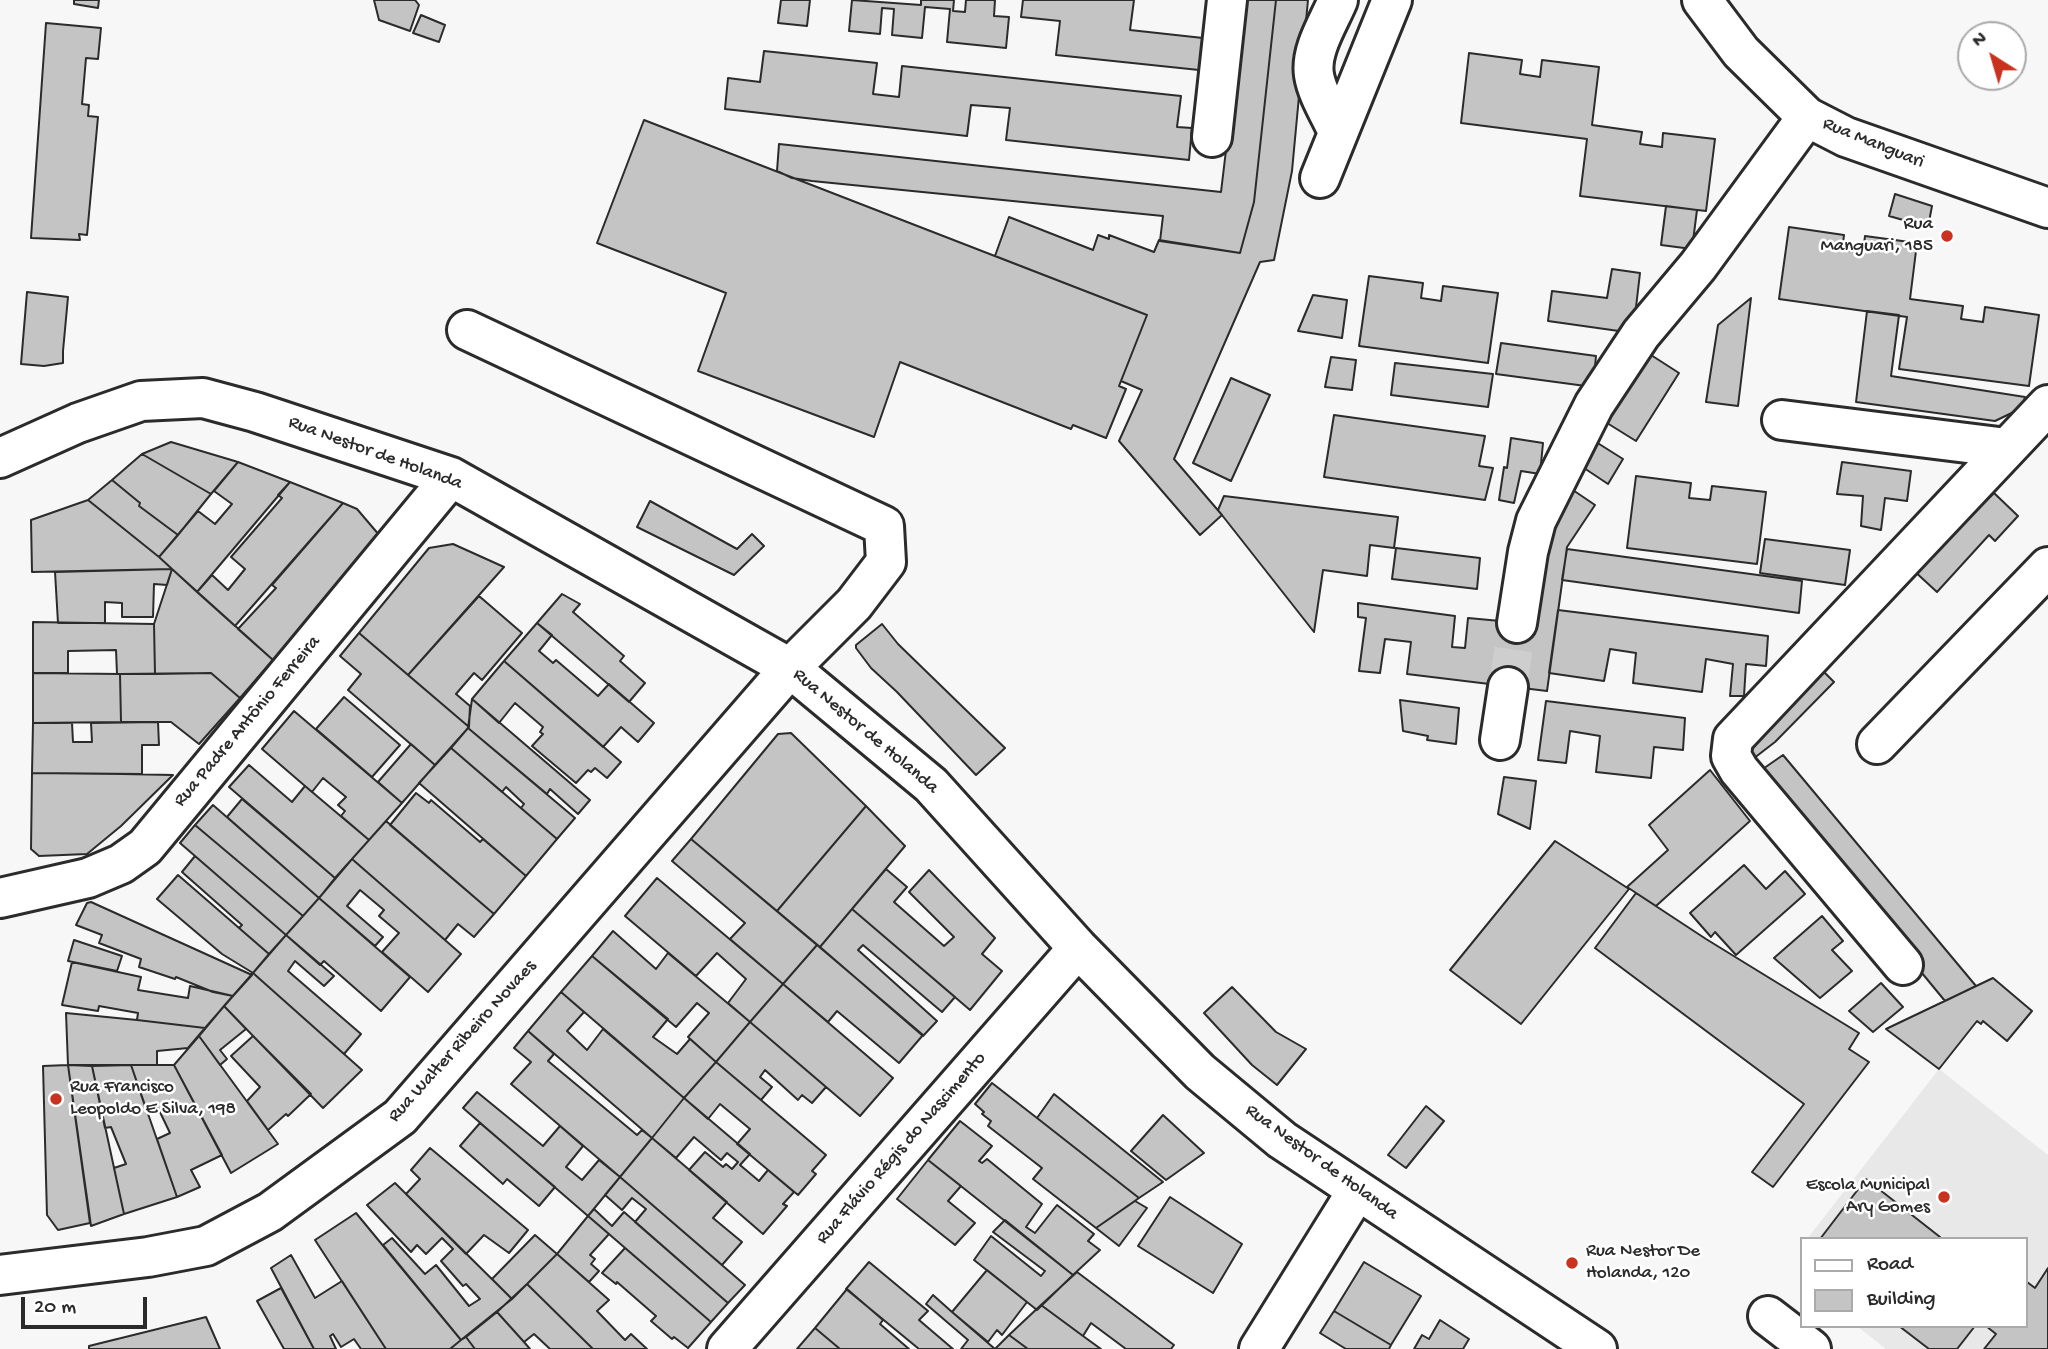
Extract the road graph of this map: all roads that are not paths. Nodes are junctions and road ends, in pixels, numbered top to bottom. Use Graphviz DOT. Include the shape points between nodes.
graph roads {
  1 [pos="1227,0"];
  2 [pos="1338,0"];
  3 [pos="1392,0"];
  4 [pos="1702,0"];
  5 [pos="1807,117"];
  6 [pos="1338,132"];
  7 [pos="1212,137"];
  8 [pos="1320,178"];
  9 [pos="2048,208"];
  10 [pos="467,330"];
  11 [pos="2048,405"];
  12 [pos="1782,420"];
  13 [pos="2007,448"];
  14 [pos="0,458"];
  15 [pos="452,477"];
  16 [pos="2048,567"];
  17 [pos="1517,623"];
  18 [pos="790,668"];
  19 [pos="1508,687"];
  20 [pos="1500,740"];
  21 [pos="1877,744"];
  22 [pos="0,898"];
  23 [pos="1078,948"];
  24 [pos="1903,965"];
  25 [pos="1357,1191"];
  26 [pos="0,1275"];
  27 [pos="1768,1316"];
  28 [pos="727,1349"];
  29 [pos="1259,1349"];
  30 [pos="1597,1349"];
  31 [pos="1811,1349"];
  1 -- 7 [label="street"];
  2 -- 6 [label="street" via="1317,50 1313,73"];
  3 -- 6 [label="street"];
  4 -- 5 [label="street, Rua Manguari" via="1741,52"];
  5 -- 9 [label="street, Rua Manguari" via="1846,137"];
  5 -- 17 [label="street" via="1698,266 1641,334 1594,405 1535,521"];
  6 -- 8 [label="street"];
  10 -- 18 [label="street, Rua Walter Ribeiro Novaes" via="884,526 886,562 854,604"];
  11 -- 13 [label="street"];
  12 -- 13 [label="street"];
  13 -- 24 [label="street" via="1733,738 1731,756 1738,770"];
  14 -- 15 [label="street, Rua Nestor de Holanda" via="141,401 203,398"];
  15 -- 18 [label="street, Rua Nestor de Holanda"];
  15 -- 22 [label="street, Rua Padre Antônio Ferreira" via="145,847 88,878"];
  16 -- 21 [label="street"];
  18 -- 23 [label="street, Rua Nestor de Holanda" via="931,786"];
  18 -- 26 [label="street, Rua Walter Ribeiro Novaes" via="400,1117 270,1212 206,1246"];
  19 -- 20 [label="street"];
  23 -- 25 [label="street, Rua Nestor de Holanda" via="1200,1072 1282,1140"];
  23 -- 28 [label="street, Rua Flávio Régis do Nascimento"];
  25 -- 29 [label="street"];
  25 -- 30 [label="street, Rua Nestor de Holanda"];
  27 -- 31 [label="street"];
}
